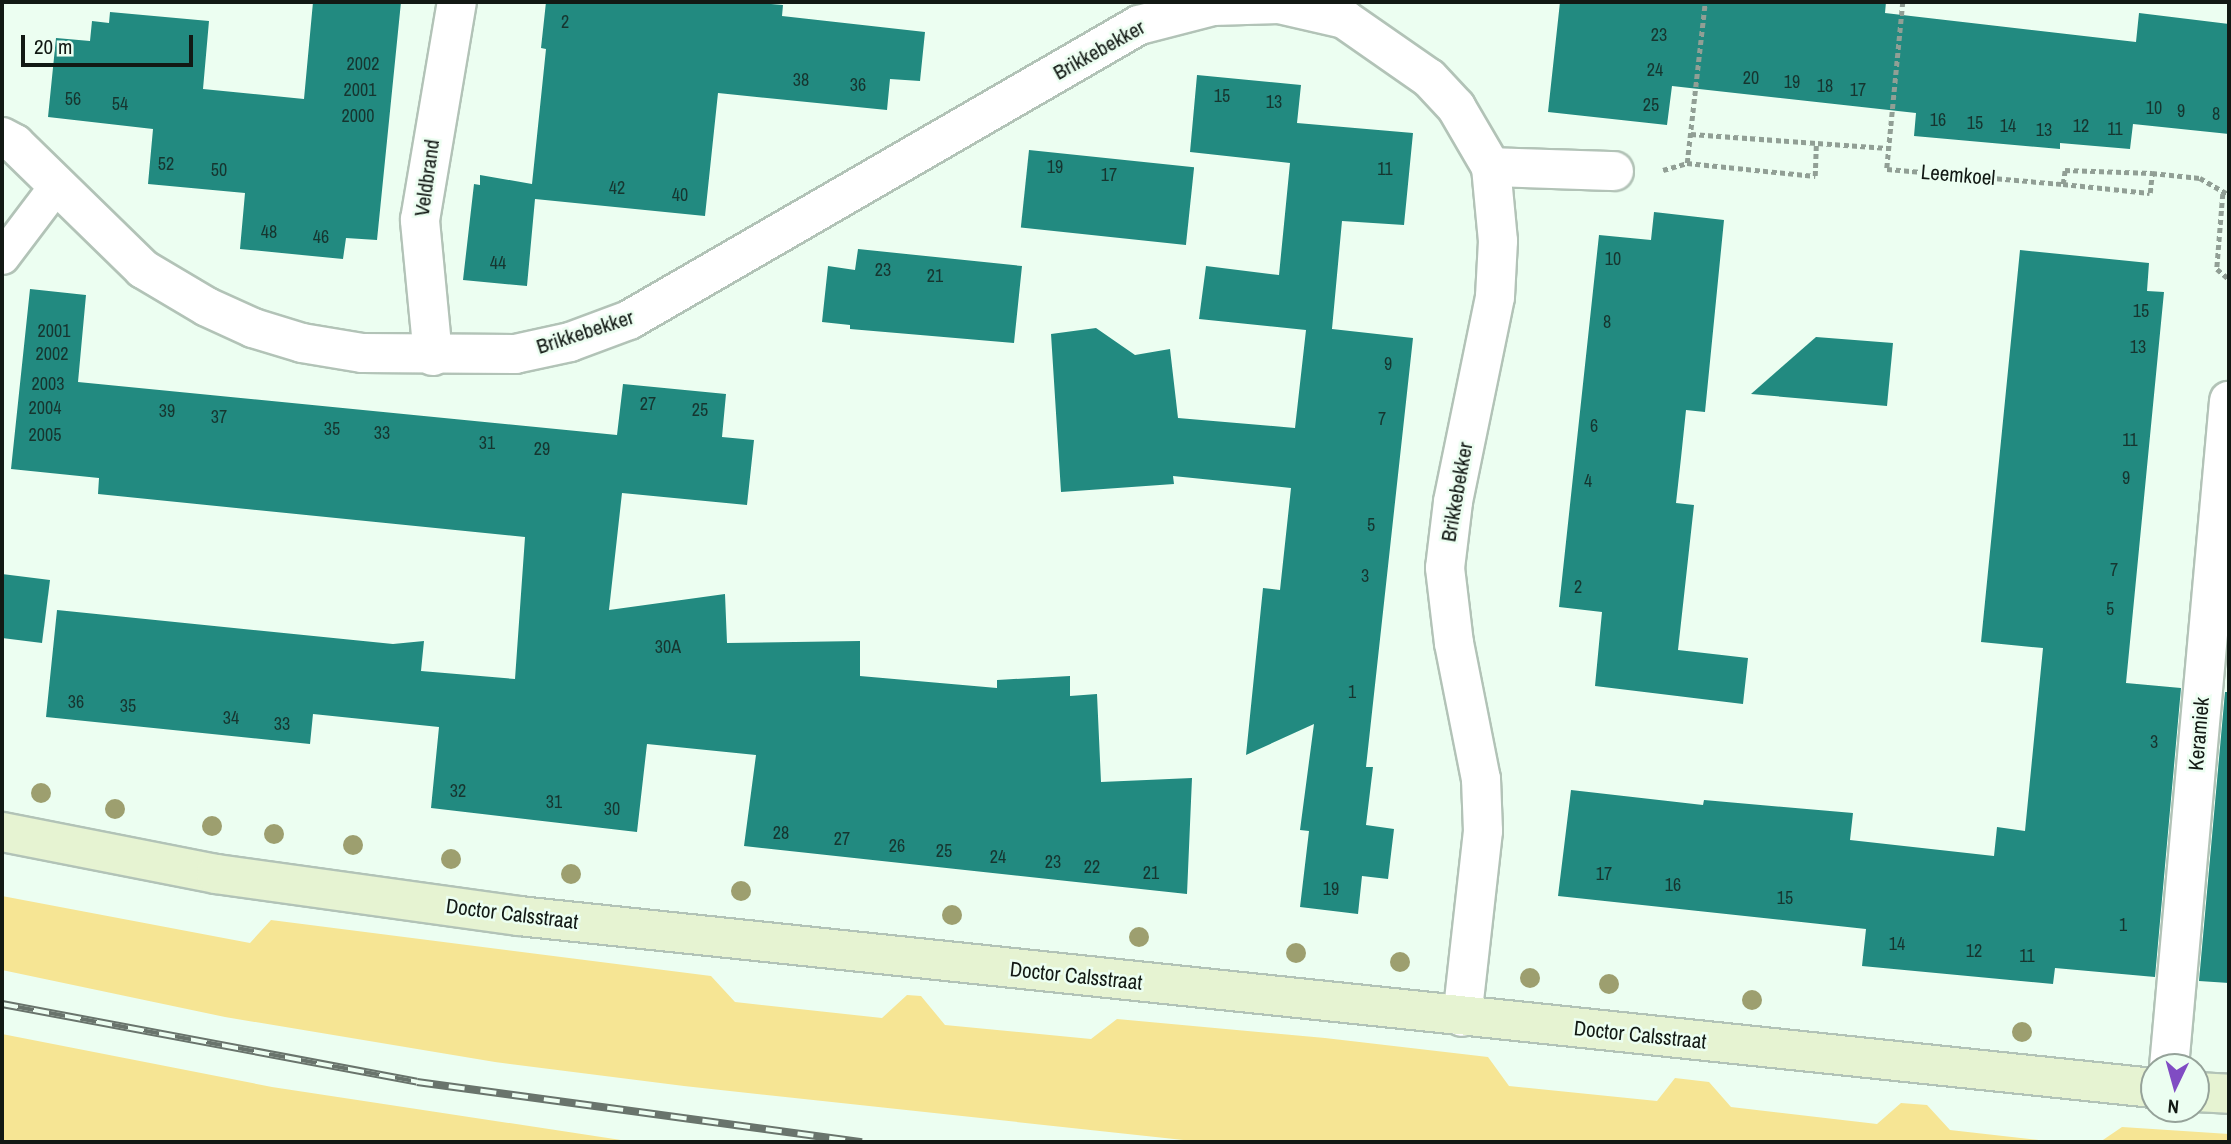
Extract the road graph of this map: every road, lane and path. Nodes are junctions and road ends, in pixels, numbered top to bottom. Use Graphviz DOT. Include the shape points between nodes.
graph roads {
  1 [pos="457,2"];
  2 [pos="1705,2"];
  3 [pos="1903,2"];
  4 [pos="1691,134"];
  5 [pos="2,138"];
  6 [pos="1816,145"];
  7 [pos="1888,148"];
  8 [pos="1687,163"];
  9 [pos="1491,167"];
  10 [pos="1614,171"];
  11 [pos="2152,173"];
  12 [pos="2063,184"];
  13 [pos="55,187"];
  14 [pos="2226,195"];
  15 [pos="2,257"];
  16 [pos="2229,279"];
  17 [pos="433,356"];
  18 [pos="2229,401"];
  19 [pos="2,832"];
  20 [pos="1462,1017"];
  21 [pos="2170,1053"];
  22 [pos="2140,1087"];
  23 [pos="2210,1093"];
  24 [pos="2229,1094"];
  1 -- 17 [label="street, Veldbrand" via="420,220"];
  2 -- 4 [label="path"];
  3 -- 7 [label="path"];
  4 -- 6 [label="path"];
  4 -- 8 [label="path"];
  5 -- 13 [label="street, Brikkebekker" via="15,144"];
  6 -- 7 [label="path"];
  6 -- 8 [label="path" via="1815,176"];
  7 -- 12 [label="path, Leemkoel" via="1886,169"];
  8 -- 10 [label="path" via="1645,176"];
  9 -- 10 [label="street"];
  9 -- 17 [label="street, Brikkebekker" via="1457,107 1429,78 1344,19 1279,4 1213,6 1139,25 629,320 570,342 515,354"];
  9 -- 20 [label="street, Brikkebekker" via="1498,240 1494,297 1453,502 1445,568 1454,643 1481,779 1483,831"];
  11 -- 12 [label="path" via="2065,170"];
  11 -- 12 [label="path" via="2151,193"];
  11 -- 14 [label="path" via="2200,178"];
  13 -- 15 [label="lane"];
  13 -- 17 [label="street, Brikkebekker" via="143,269 207,307 302,343 362,353"];
  14 -- 16 [label="path" via="2217,269"];
  18 -- 21 [label="street, Keramiek"];
  19 -- 20 [label="street, Doctor Calsstraat" via="216,874 519,916"];
  20 -- 22 [label="street, Doctor Calsstraat"];
  23 -- 24 [label="street"];
}
